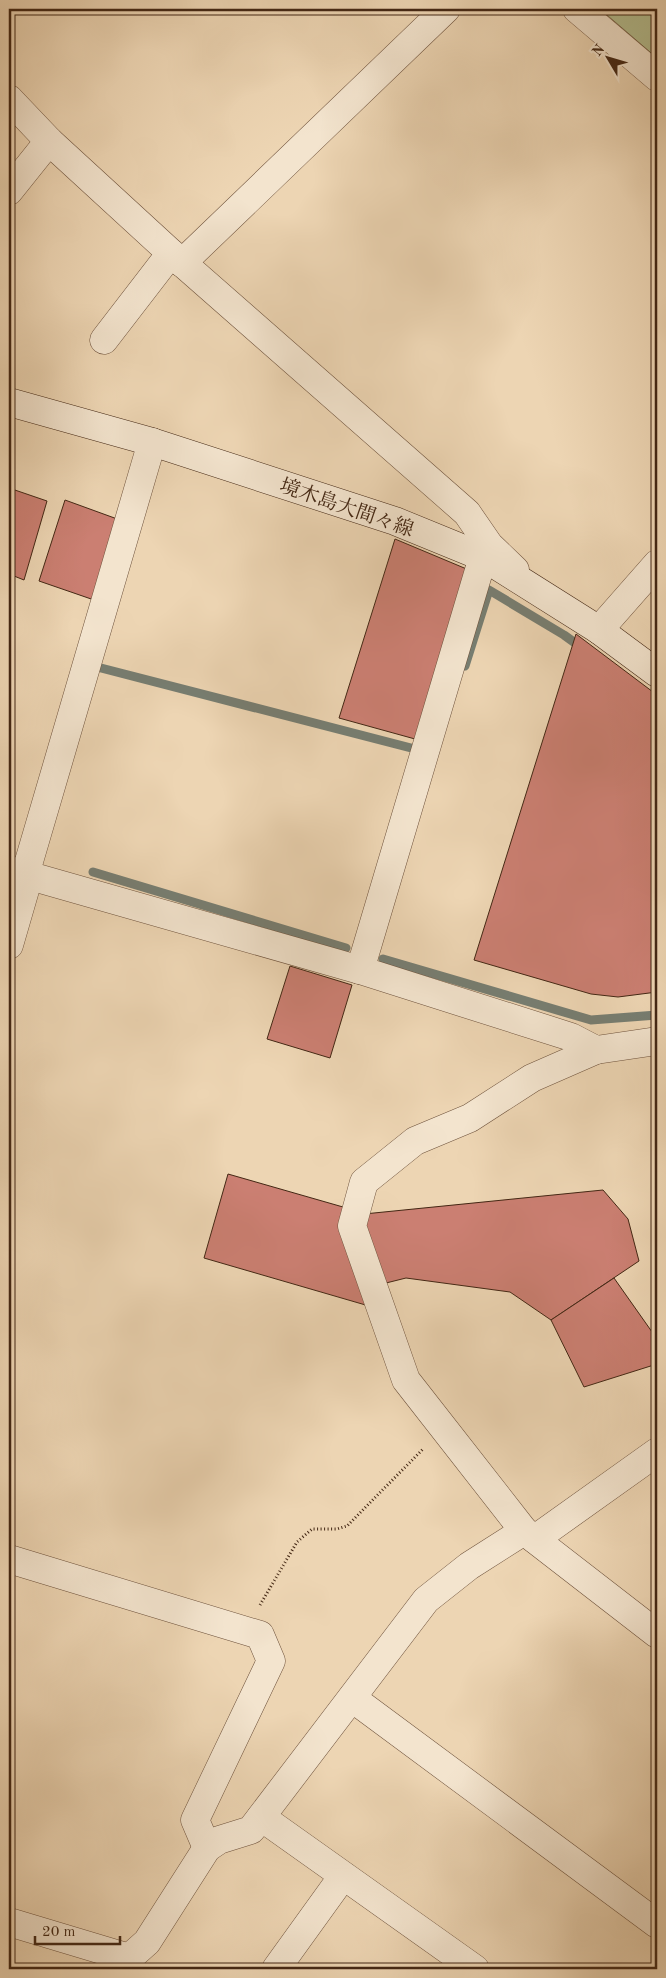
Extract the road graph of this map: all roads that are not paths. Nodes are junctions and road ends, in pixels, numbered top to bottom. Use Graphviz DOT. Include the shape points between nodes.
graph roads {
  1 [pos="446,9"];
  2 [pos="578,9"];
  3 [pos="657,77"];
  4 [pos="9,99"];
  5 [pos="49,142"];
  6 [pos="9,191"];
  7 [pos="177,258"];
  8 [pos="104,340"];
  9 [pos="9,402"];
  10 [pos="152,442"];
  11 [pos="483,557"];
  12 [pos="657,564"];
  13 [pos="532,586"];
  14 [pos="599,630"];
  15 [pos="657,673"];
  16 [pos="21,874"];
  17 [pos="9,945"];
  18 [pos="360,970"];
  19 [pos="657,1041"];
  20 [pos="596,1050"];
  21 [pos="657,1452"];
  22 [pos="530,1535"];
  23 [pos="9,1559"];
  24 [pos="657,1634"];
  25 [pos="352,1698"];
  26 [pos="261,1817"];
  27 [pos="207,1848"];
  28 [pos="343,1876"];
  29 [pos="9,1922"];
  30 [pos="657,1924"];
  31 [pos="126,1964"];
  32 [pos="276,1969"];
  33 [pos="474,1969"];
  1 -- 7 [label="street"];
  2 -- 3 [label="street"];
  4 -- 5 [label="street"];
  5 -- 6 [label="street"];
  5 -- 7 [label="street"];
  7 -- 8 [label="street"];
  7 -- 13 [label="street" via="467,513 489,545"];
  9 -- 10 [label="street, 境木島大間々線"];
  10 -- 11 [label="street, 境木島大間々線" via="395,521"];
  10 -- 16 [label="street"];
  11 -- 13 [label="street, 境木島大間々線"];
  11 -- 18 [label="street"];
  12 -- 14 [label="street"];
  13 -- 14 [label="street, 境木島大間々線"];
  14 -- 15 [label="street, 境木島大間々線"];
  16 -- 17 [label="street"];
  16 -- 18 [label="street"];
  18 -- 20 [label="street" via="571,1037"];
  19 -- 20 [label="street"];
  20 -- 22 [label="street" via="532,1078 470,1118 415,1141 364,1182 352,1226 406,1380"];
  21 -- 22 [label="street"];
  22 -- 24 [label="street"];
  22 -- 25 [label="street" via="469,1566 426,1600"];
  23 -- 27 [label="street" via="260,1635 271,1661 195,1820"];
  25 -- 26 [label="street"];
  25 -- 30 [label="street"];
  26 -- 27 [label="street" via="251,1830 219,1840"];
  26 -- 28 [label="street"];
  27 -- 31 [label="street" via="148,1942"];
  28 -- 32 [label="street"];
  28 -- 33 [label="street"];
  29 -- 31 [label="street"];
}
